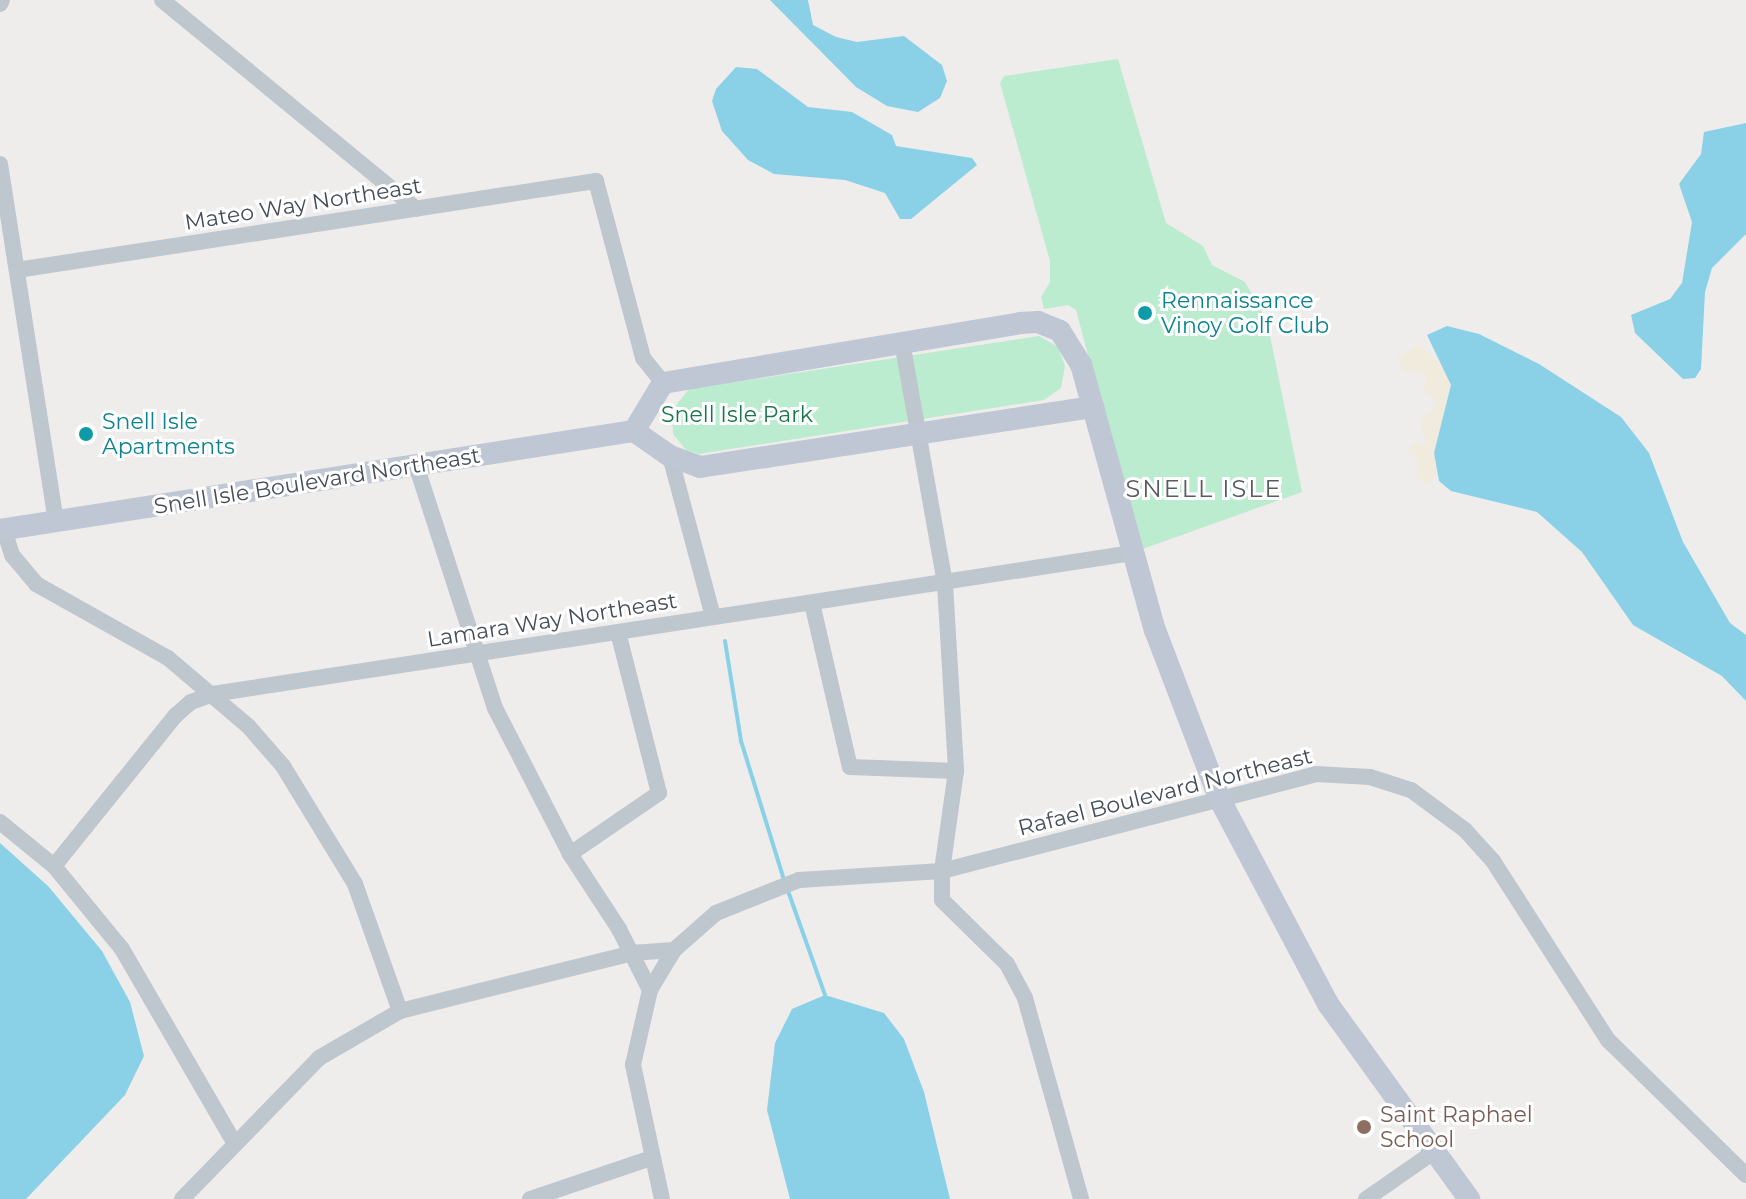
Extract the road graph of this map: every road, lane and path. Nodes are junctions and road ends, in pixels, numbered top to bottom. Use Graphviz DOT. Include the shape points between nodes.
graph roads {
  1 [pos="162,0"];
  2 [pos="0,164"];
  3 [pos="416,209"];
  4 [pos="17,270"];
  5 [pos="902,342"];
  6 [pos="663,383"];
  7 [pos="1093,407"];
  8 [pos="634,431"];
  9 [pos="919,435"];
  10 [pos="670,456"];
  11 [pos="417,468"];
  12 [pos="56,520"];
  13 [pos="2,530"];
  14 [pos="1132,553"];
  15 [pos="945,584"];
  16 [pos="812,603"];
  17 [pos="713,616"];
  18 [pos="618,632"];
  19 [pos="475,655"];
  20 [pos="213,694"];
  21 [pos="956,771"];
  22 [pos="1219,798"];
  23 [pos="0,822"];
  24 [pos="570,854"];
  25 [pos="54,866"];
  26 [pos="942,871"];
  27 [pos="674,950"];
  28 [pos="632,953"];
  29 [pos="650,990"];
  30 [pos="400,1011"];
  31 [pos="235,1144"];
  32 [pos="1431,1154"];
  33 [pos="651,1158"];
  34 [pos="1746,1175"];
  35 [pos="182,1199"];
  36 [pos="530,1199"];
  37 [pos="662,1199"];
  38 [pos="1081,1199"];
  39 [pos="1366,1199"];
  40 [pos="1469,1199"];
  1 -- 3 [label="street"];
  2 -- 4 [label="street"];
  3 -- 4 [label="street, Mateo Way Northeast"];
  3 -- 6 [label="street, Mateo Way Northeast" via="596,181 643,358"];
  4 -- 12 [label="street"];
  5 -- 6 [label="street"];
  5 -- 7 [label="street" via="1020,323 1049,325 1070,342"];
  5 -- 9 [label="street"];
  6 -- 8 [label="street"];
  7 -- 9 [label="street"];
  7 -- 14 [label="street"];
  8 -- 10 [label="street"];
  8 -- 11 [label="street, Snell Isle Boulevard Northeast"];
  9 -- 10 [label="street" via="723,466 685,464"];
  9 -- 15 [label="street"];
  10 -- 17 [label="street"];
  11 -- 12 [label="street, Snell Isle Boulevard Northeast"];
  11 -- 19 [label="street"];
  12 -- 13 [label="street, Snell Isle Boulevard Northeast"];
  13 -- 20 [label="street" via="12,555 36,584 168,658"];
  14 -- 15 [label="street, Lamara Way Northeast"];
  14 -- 22 [label="street" via="1180,703"];
  15 -- 16 [label="street, Lamara Way Northeast"];
  15 -- 21 [label="street"];
  16 -- 17 [label="street, Lamara Way Northeast"];
  16 -- 21 [label="street" via="850,767"];
  17 -- 18 [label="street, Lamara Way Northeast"];
  18 -- 19 [label="street, Lamara Way Northeast"];
  18 -- 24 [label="street" via="659,793"];
  19 -- 20 [label="street, Lamara Way Northeast"];
  19 -- 24 [label="street"];
  20 -- 25 [label="street, Lamara Way Northeast" via="176,715"];
  20 -- 30 [label="street" via="283,766 329,835 370,921"];
  21 -- 26 [label="street"];
  22 -- 26 [label="street, Rafael Boulevard Northeast"];
  22 -- 32 [label="street" via="1314,982"];
  22 -- 34 [label="street, Rafael Boulevard Northeast" via="1316,774 1370,777 1411,790 1465,830 1493,861 1608,1040"];
  23 -- 25 [label="street"];
  24 -- 28 [label="street"];
  25 -- 31 [label="street" via="122,949"];
  26 -- 27 [label="street, Rafael Boulevard Northeast" via="799,880 716,913"];
  26 -- 38 [label="street" via="942,900 1007,964 1025,998"];
  27 -- 28 [label="street"];
  27 -- 29 [label="street, Rafael Boulevard Northeast"];
  28 -- 29 [label="street"];
  28 -- 30 [label="street"];
  29 -- 33 [label="street, Rafael Boulevard Northeast" via="633,1065"];
  30 -- 31 [label="street" via="319,1058"];
  31 -- 35 [label="street"];
  32 -- 39 [label="street"];
  32 -- 40 [label="street"];
  33 -- 36 [label="street"];
  33 -- 37 [label="street, Rafael Boulevard Northeast"];
}
